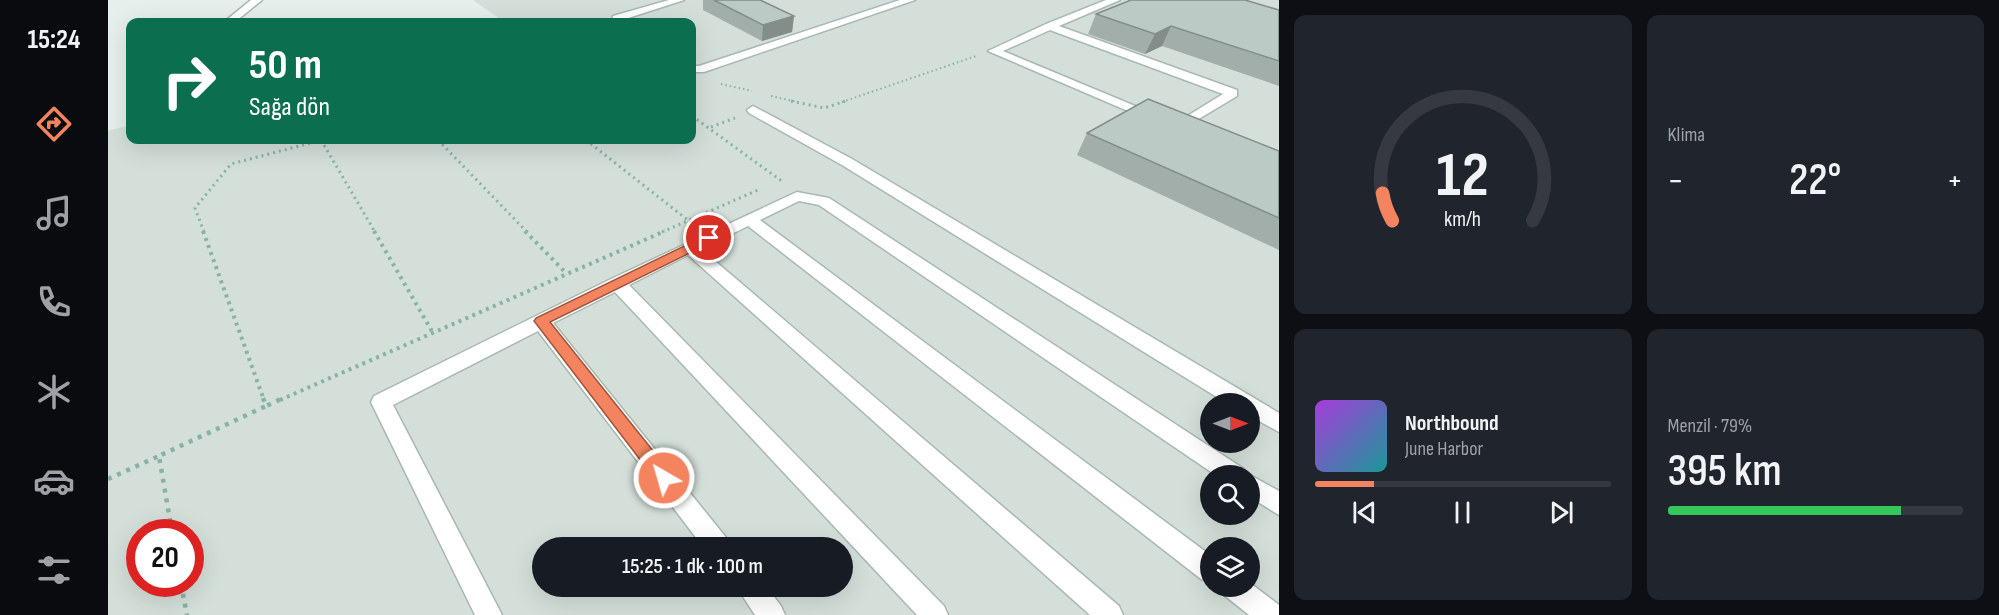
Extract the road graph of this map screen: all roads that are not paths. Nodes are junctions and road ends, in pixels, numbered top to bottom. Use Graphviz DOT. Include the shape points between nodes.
graph roads {
  1 [pos="257,0"];
  2 [pos="679,0"];
  3 [pos="910,0"];
  4 [pos="1115,0"];
  5 [pos="234,18"];
  6 [pos="616,18"];
  7 [pos="1050,26"];
  8 [pos="696,70"];
  9 [pos="753,110"];
  10 [pos="749,219"];
  11 [pos="690,248"];
  12 [pos="617,283"];
  13 [pos="541,321"];
  14 [pos="1228,393"];
  15 [pos="1260,412"];
  16 [pos="1279,423"];
  17 [pos="1220,465"];
  18 [pos="1260,492"];
  19 [pos="1279,504"];
  20 [pos="710,537"];
  21 [pos="1200,562"];
  22 [pos="758,597"];
  23 [pos="1247,597"];
  24 [pos="489,615"];
  25 [pos="772,615"];
  26 [pos="936,615"];
  27 [pos="1110,615"];
  28 [pos="1270,615"];
  1 -- 5 [label="street"];
  2 -- 6 [label="street"];
  3 -- 8 [label="street"];
  4 -- 7 [label="street"];
  7 -- 7 [label="street" via="1233,93 1177,128 994,51"];
  9 -- 14 [label="street" via="848,162"];
  10 -- 11 [label="street"];
  10 -- 17 [label="street" via="797,196 824,201"];
  10 -- 21 [label="street"];
  11 -- 12 [label="street"];
  11 -- 27 [label="street"];
  12 -- 13 [label="street"];
  12 -- 26 [label="street"];
  13 -- 20 [label="street"];
  13 -- 24 [label="street" via="381,402"];
  15 -- 16 [label="street"];
  18 -- 19 [label="street"];
  22 -- 25 [label="street"];
  23 -- 28 [label="street"];
}
